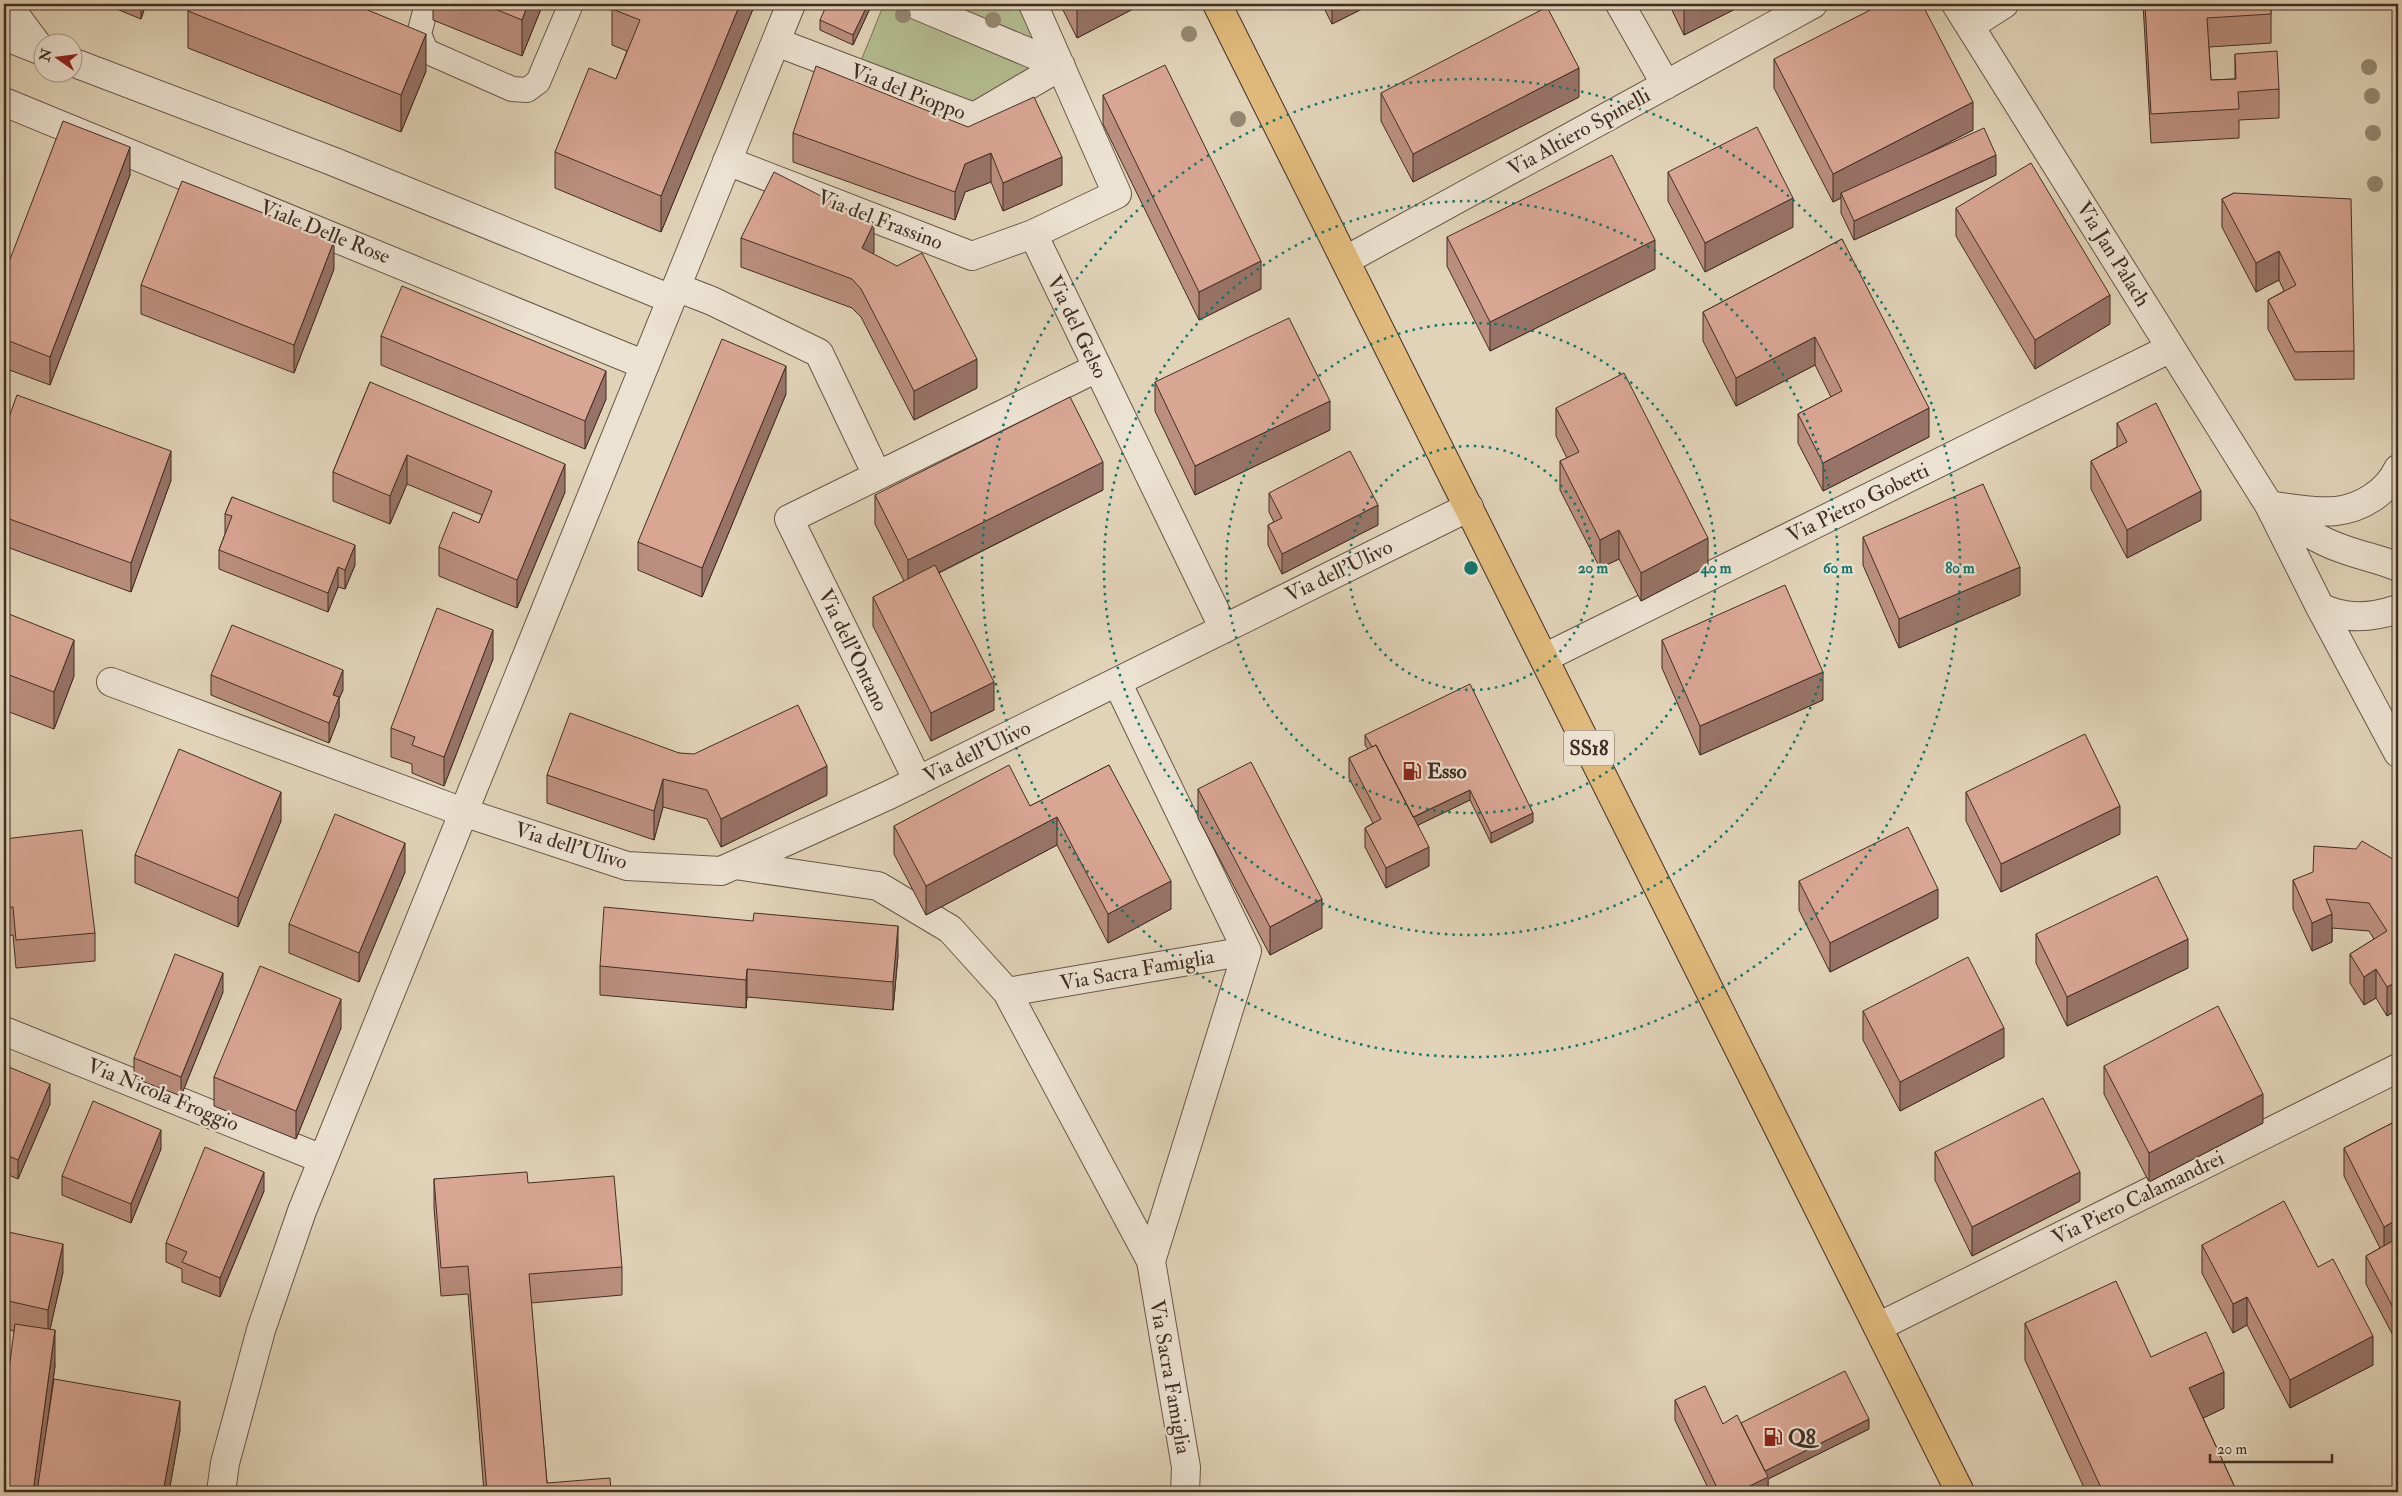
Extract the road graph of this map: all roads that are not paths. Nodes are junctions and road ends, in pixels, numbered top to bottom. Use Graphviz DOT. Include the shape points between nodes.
graph roads {
  1 [pos="7,4"];
  2 [pos="427,4"];
  3 [pos="571,4"];
  4 [pos="791,4"];
  5 [pos="914,4"];
  6 [pos="1033,4"];
  7 [pos="1217,4"];
  8 [pos="1620,4"];
  9 [pos="1813,4"];
  10 [pos="2004,4"];
  11 [pos="1963,15"];
  12 [pos="4,36"];
  13 [pos="32,38"];
  14 [pos="776,42"];
  15 [pos="32,47"];
  16 [pos="82,66"];
  17 [pos="1060,66"];
  18 [pos="1666,85"];
  19 [pos="4,102"];
  20 [pos="727,161"];
  21 [pos="1033,234"];
  22 [pos="1346,260"];
  23 [pos="674,293"];
  24 [pos="2171,348"];
  25 [pos="645,365"];
  26 [pos="1097,368"];
  27 [pos="2398,469"];
  28 [pos="877,475"];
  29 [pos="2269,505"];
  30 [pos="1469,507"];
  31 [pos="2398,567"];
  32 [pos="2320,607"];
  33 [pos="2398,610"];
  34 [pos="1224,629"];
  35 [pos="1544,658"];
  36 [pos="111,682"];
  37 [pos="1117,682"];
  38 [pos="2398,753"];
  39 [pos="918,781"];
  40 [pos="463,812"];
  41 [pos="735,865"];
  42 [pos="1248,952"];
  43 [pos="1007,992"];
  44 [pos="4,1031"];
  45 [pos="2398,1068"];
  46 [pos="322,1159"];
  47 [pos="1151,1261"];
  48 [pos="1878,1328"];
  49 [pos="221,1492"];
  50 [pos="1185,1492"];
  51 [pos="1960,1492"];
  1 -- 13 [label="street"];
  2 -- 3 [label="lane" via="419,34 426,51 512,89 527,90 538,82"];
  4 -- 14 [label="street"];
  5 -- 17 [label="street"];
  6 -- 17 [label="street"];
  7 -- 22 [label="main road, SS18"];
  8 -- 18 [label="street"];
  9 -- 18 [label="street, Via Altiero Spinelli"];
  10 -- 11 [label="street"];
  11 -- 24 [label="street, Via Jan Palach"];
  12 -- 15 [label="street"];
  14 -- 17 [label="street, Via del Pioppo" via="974,118"];
  14 -- 20 [label="street"];
  16 -- 23 [label="street"];
  17 -- 21 [label="street" via="1117,194"];
  18 -- 22 [label="street, Via Altiero Spinelli"];
  19 -- 25 [label="street, Viale Delle Rose"];
  20 -- 21 [label="street, Via del Frassino" via="972,256"];
  20 -- 23 [label="street"];
  21 -- 26 [label="street, Via del Gelso"];
  22 -- 30 [label="main road, SS18"];
  23 -- 25 [label="street"];
  23 -- 28 [label="street" via="712,301 819,353"];
  24 -- 29 [label="street, Via Jan Palach"];
  24 -- 35 [label="street, Via Pietro Gobetti"];
  25 -- 40 [label="street"];
  26 -- 28 [label="street"];
  26 -- 34 [label="street, Via del Gelso"];
  27 -- 29 [label="street" via="2392,482 2371,499 2336,511"];
  28 -- 39 [label="street, Via dell'Ontano" via="789,519"];
  29 -- 31 [label="street" via="2319,540"];
  29 -- 32 [label="street, Via Jan Palach"];
  30 -- 34 [label="street, Via dell'Ulivo"];
  30 -- 35 [label="main road, SS18"];
  32 -- 33 [label="street" via="2334,614 2359,618"];
  32 -- 38 [label="street, Via Jan Palach"];
  34 -- 37 [label="street, Via dell'Ulivo"];
  35 -- 48 [label="main road, SS18"];
  36 -- 40 [label="street, Via dell'Ulivo"];
  37 -- 39 [label="street, Via dell'Ulivo"];
  37 -- 42 [label="street"];
  39 -- 41 [label="street, Via dell'Ulivo"];
  40 -- 41 [label="street, Via dell'Ulivo" via="627,866 721,871"];
  40 -- 46 [label="street"];
  41 -- 43 [label="street" via="878,886 950,929"];
  42 -- 43 [label="street, Via Sacra Famiglia"];
  42 -- 47 [label="street, Via Sacra Famiglia"];
  43 -- 47 [label="street, Via Sacra Famiglia"];
  44 -- 46 [label="street, Via Nicola Froggio"];
  45 -- 48 [label="street, Via Piero Calamandrei"];
  46 -- 49 [label="street" via="261,1330 225,1463"];
  47 -- 50 [label="street, Via Sacra Famiglia" via="1186,1467"];
  48 -- 51 [label="main road, SS18"];
}
